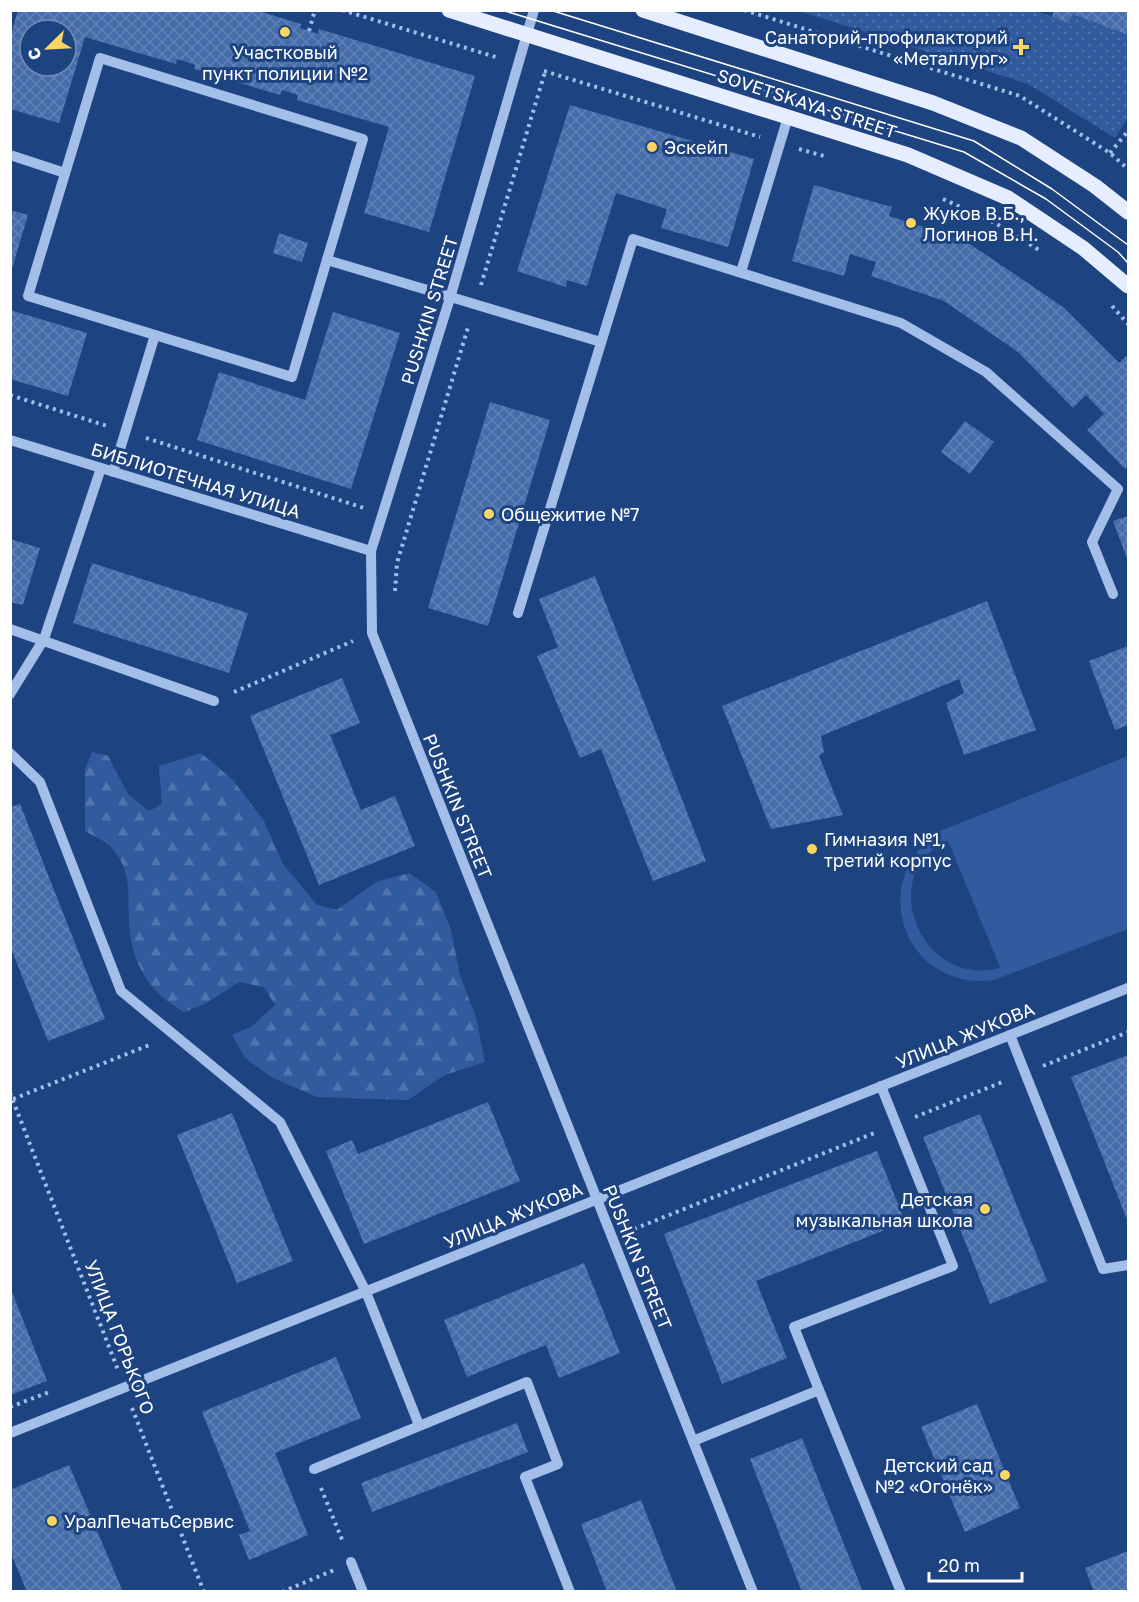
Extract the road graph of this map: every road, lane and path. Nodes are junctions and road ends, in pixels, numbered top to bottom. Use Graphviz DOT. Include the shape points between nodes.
graph roads {
  1 [pos="315,10"];
  2 [pos="342,10"];
  3 [pos="449,10"];
  4 [pos="534,10"];
  5 [pos="643,10"];
  6 [pos="744,10"];
  7 [pos="309,30"];
  8 [pos="527,34"];
  9 [pos="518,63"];
  10 [pos="545,72"];
  11 [pos="788,117"];
  12 [pos="1128,130"];
  13 [pos="780,143"];
  14 [pos="1110,153"];
  15 [pos="10,155"];
  16 [pos="835,159"];
  17 [pos="1128,169"];
  18 [pos="65,173"];
  19 [pos="933,194"];
  20 [pos="1128,212"];
  21 [pos="1045,254"];
  22 [pos="327,260"];
  23 [pos="741,272"];
  24 [pos="1128,286"];
  25 [pos="450,298"];
  26 [pos="1105,300"];
  27 [pos="475,306"];
  28 [pos="1128,324"];
  29 [pos="155,335"];
  30 [pos="602,342"];
  31 [pos="10,396"];
  32 [pos="125,432"];
  33 [pos="10,440"];
  34 [pos="101,468"];
  35 [pos="113,472"];
  36 [pos="1128,484"];
  37 [pos="1118,489"];
  38 [pos="385,515"];
  39 [pos="409,522"];
  40 [pos="371,551"];
  41 [pos="1113,594"];
  42 [pos="395,597"];
  43 [pos="518,613"];
  44 [pos="10,629"];
  45 [pos="372,633"];
  46 [pos="44,639"];
  47 [pos="10,694"];
  48 [pos="214,701"];
  49 [pos="10,753"];
  50 [pos="1128,988"];
  51 [pos="175,1035"];
  52 [pos="1010,1035"];
  53 [pos="881,1086"];
  54 [pos="10,1093"];
  55 [pos="13,1099"];
  56 [pos="618,1191"];
  57 [pos="598,1199"];
  58 [pos="638,1240"];
  59 [pos="1128,1265"];
  60 [pos="366,1292"];
  61 [pos="124,1388"];
  62 [pos="819,1390"];
  63 [pos="419,1425"];
  64 [pos="10,1433"];
  65 [pos="693,1441"];
  66 [pos="314,1469"];
  67 [pos="351,1562"];
  68 [pos="204,1592"];
  69 [pos="282,1592"];
  70 [pos="363,1592"];
  71 [pos="570,1592"];
  72 [pos="753,1592"];
  73 [pos="901,1592"];
  1 -- 7 [label="path"];
  2 -- 9 [label="path"];
  3 -- 8 [label="main road, SOVETSKAYA STREET"];
  4 -- 8 [label="street, PUSHKIN STREET"];
  5 -- 20 [label="main road" via="933,103 1021,138"];
  6 -- 14 [label="path" via="1020,96"];
  8 -- 9 [label="street, PUSHKIN STREET"];
  8 -- 11 [label="main road, SOVETSKAYA STREET"];
  9 -- 10 [label="path"];
  9 -- 25 [label="street, PUSHKIN STREET"];
  10 -- 13 [label="path"];
  10 -- 27 [label="path"];
  11 -- 13 [label="street"];
  11 -- 24 [label="main road, SOVETSKAYA STREET" via="908,155 1008,198 1083,248"];
  12 -- 14 [label="path"];
  13 -- 16 [label="path"];
  13 -- 23 [label="street"];
  14 -- 17 [label="path"];
  15 -- 18 [label="street"];
  18 -- 22 [label="street" via="100,58 363,139"];
  18 -- 29 [label="street" via="28,296"];
  19 -- 21 [label="path" via="997,224"];
  22 -- 25 [label="street"];
  22 -- 29 [label="street" via="292,376"];
  23 -- 30 [label="street" via="633,239"];
  23 -- 37 [label="street" via="902,323 986,372"];
  25 -- 27 [label="street"];
  25 -- 38 [label="street, PUSHKIN STREET"];
  26 -- 28 [label="path"];
  27 -- 30 [label="street"];
  27 -- 39 [label="path"];
  29 -- 32 [label="street"];
  30 -- 43 [label="street"];
  31 -- 32 [label="path"];
  32 -- 35 [label="street"];
  32 -- 38 [label="path"];
  33 -- 34 [label="street, БИБЛИОТЕЧНАЯ УЛИЦА"];
  34 -- 35 [label="street, БИБЛИОТЕЧНАЯ УЛИЦА"];
  34 -- 46 [label="street"];
  35 -- 40 [label="street, БИБЛИОТЕЧНАЯ УЛИЦА"];
  36 -- 37 [label="street"];
  37 -- 41 [label="street" via="1092,542"];
  38 -- 39 [label="path"];
  38 -- 40 [label="street, PUSHKIN STREET"];
  39 -- 42 [label="path" via="397,563"];
  40 -- 45 [label="street, PUSHKIN STREET"];
  44 -- 46 [label="street"];
  45 -- 48 [label="path"];
  45 -- 57 [label="street, PUSHKIN STREET"];
  46 -- 47 [label="street"];
  46 -- 48 [label="street"];
  49 -- 51 [label="street" via="39,782 121,991"];
  50 -- 52 [label="street, УЛИЦА ЖУКОВА"];
  51 -- 55 [label="path"];
  51 -- 60 [label="street" via="280,1122"];
  52 -- 53 [label="street, УЛИЦА ЖУКОВА"];
  52 -- 59 [label="street" via="1103,1269"];
  53 -- 56 [label="street, УЛИЦА ЖУКОВА"];
  53 -- 62 [label="street" via="953,1266 794,1327"];
  54 -- 55 [label="path, УЛИЦА ГОРЬКОГО"];
  55 -- 61 [label="path, УЛИЦА ГОРЬКОГО"];
  56 -- 57 [label="street, УЛИЦА ЖУКОВА"];
  56 -- 58 [label="path"];
  57 -- 60 [label="street, УЛИЦА ЖУКОВА"];
  57 -- 65 [label="street, PUSHKIN STREET"];
  60 -- 61 [label="street, УЛИЦА ЖУКОВА"];
  60 -- 63 [label="street"];
  61 -- 64 [label="street, УЛИЦА ЖУКОВА"];
  61 -- 68 [label="path, УЛИЦА ГОРЬКОГО"];
  62 -- 65 [label="street"];
  62 -- 73 [label="street"];
  63 -- 66 [label="street"];
  63 -- 71 [label="street" via="527,1382 558,1464 525,1477"];
  65 -- 72 [label="street, PUSHKIN STREET"];
  66 -- 67 [label="path"];
  67 -- 69 [label="path"];
  67 -- 70 [label="street"];
}
